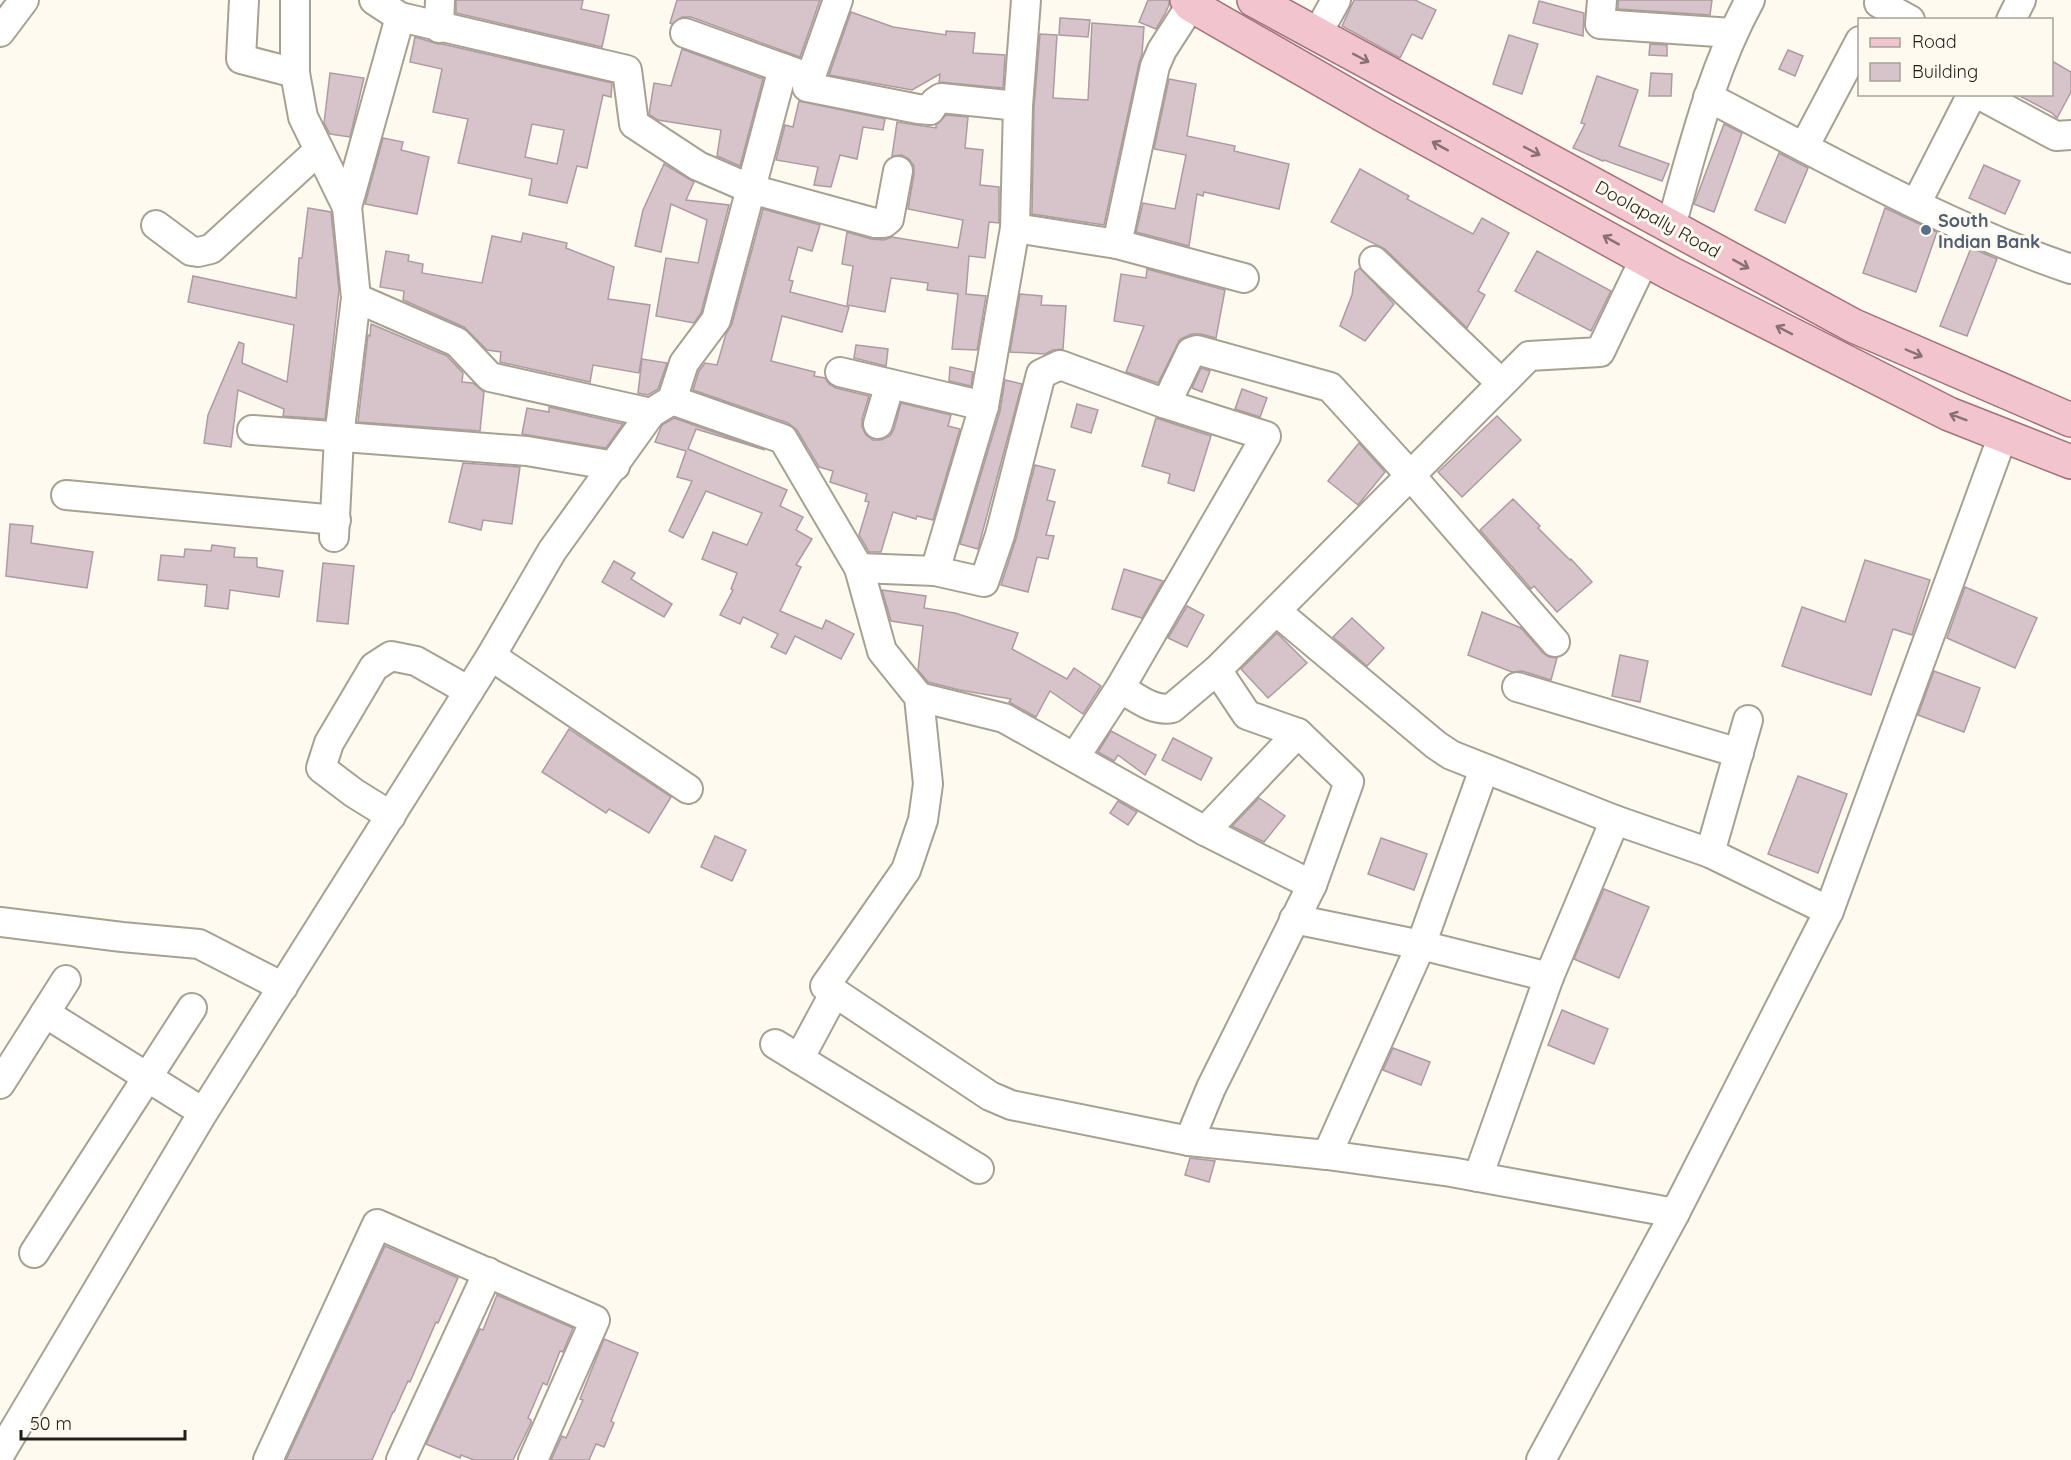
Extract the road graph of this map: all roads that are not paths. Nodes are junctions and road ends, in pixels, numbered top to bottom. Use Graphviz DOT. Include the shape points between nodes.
graph roads {
  1 [pos="24,0"];
  2 [pos="244,0"];
  3 [pos="295,0"];
  4 [pos="374,0"];
  5 [pos="838,0"];
  6 [pos="1026,0"];
  7 [pos="1254,0"];
  8 [pos="1336,0"];
  9 [pos="1602,0"];
  10 [pos="1750,0"];
  11 [pos="2021,0"];
  12 [pos="1189,2"];
  13 [pos="1877,8"];
  14 [pos="440,14"];
  15 [pos="400,17"];
  16 [pos="1904,18"];
  17 [pos="2012,18"];
  18 [pos="0,32"];
  19 [pos="685,33"];
  20 [pos="1732,33"];
  21 [pos="1317,34"];
  22 [pos="1858,45"];
  23 [pos="783,68"];
  24 [pos="295,73"];
  25 [pos="810,79"];
  26 [pos="1971,96"];
  27 [pos="1982,96"];
  28 [pos="1707,97"];
  29 [pos="1018,106"];
  30 [pos="2071,135"];
  31 [pos="1804,147"];
  32 [pos="319,150"];
  33 [pos="898,171"];
  34 [pos="751,189"];
  35 [pos="1916,204"];
  36 [pos="347,207"];
  37 [pos="156,225"];
  38 [pos="1671,226"];
  39 [pos="1015,228"];
  40 [pos="1117,244"];
  41 [pos="1645,258"];
  42 [pos="1374,261"];
  43 [pos="2071,268"];
  44 [pos="1244,278"];
  45 [pos="356,298"];
  46 [pos="840,372"];
  47 [pos="1501,383"];
  48 [pos="890,384"];
  49 [pos="1166,404"];
  50 [pos="662,406"];
  51 [pos="984,406"];
  52 [pos="2071,420"];
  53 [pos="878,424"];
  54 [pos="252,430"];
  55 [pos="2003,435"];
  56 [pos="339,436"];
  57 [pos="2071,462"];
  58 [pos="615,466"];
  59 [pos="1411,476"];
  60 [pos="66,495"];
  61 [pos="859,568"];
  62 [pos="935,571"];
  63 [pos="1276,611"];
  64 [pos="1555,642"];
  65 [pos="491,656"];
  66 [pos="1217,670"];
  67 [pos="1517,687"];
  68 [pos="1120,688"];
  69 [pos="469,691"];
  70 [pos="919,697"];
  71 [pos="1748,720"];
  72 [pos="1298,733"];
  73 [pos="1739,753"];
  74 [pos="1075,757"];
  75 [pos="1484,769"];
  76 [pos="688,789"];
  77 [pos="391,816"];
  78 [pos="1615,820"];
  79 [pos="1205,831"];
  80 [pos="1710,853"];
  81 [pos="1312,885"];
  82 [pos="1829,911"];
  83 [pos="1294,919"];
  84 [pos="0,922"];
  85 [pos="1421,945"];
  86 [pos="1549,977"];
  87 [pos="66,980"];
  88 [pos="283,987"];
  89 [pos="835,992"];
  90 [pos="192,1008"];
  91 [pos="45,1013"];
  92 [pos="775,1044"];
  93 [pos="799,1059"];
  94 [pos="146,1076"];
  95 [pos="0,1084"];
  96 [pos="190,1104"];
  97 [pos="1189,1141"];
  98 [pos="1327,1155"];
  99 [pos="979,1169"];
  100 [pos="1478,1177"];
  101 [pos="1675,1213"];
  102 [pos="34,1253"];
  103 [pos="488,1272"];
  104 [pos="0,1454"];
  105 [pos="268,1460"];
  106 [pos="401,1460"];
  107 [pos="532,1460"];
  108 [pos="1541,1460"];
  1 -- 18 [label="street"];
  2 -- 24 [label="street" via="241,59"];
  3 -- 24 [label="street"];
  4 -- 15 [label="street"];
  5 -- 25 [label="street"];
  6 -- 29 [label="street"];
  7 -- 21 [label="main road, Doolapally Road"];
  8 -- 21 [label="street"];
  9 -- 20 [label="street" via="1600,24"];
  10 -- 20 [label="street"];
  11 -- 17 [label="street"];
  12 -- 40 [label="street" via="1155,66"];
  41 -- 12 [label="main road, one-way" via="1383,115"];
  13 -- 16 [label="street"];
  14 -- 15 [label="street"];
  14 -- 34 [label="street" via="627,70 634,124 698,166"];
  15 -- 36 [label="street"];
  19 -- 23 [label="street"];
  20 -- 28 [label="street"];
  21 -- 38 [label="main road, Doolapally Road, one-way"];
  22 -- 31 [label="street"];
  23 -- 25 [label="street"];
  23 -- 34 [label="street"];
  24 -- 32 [label="street" via="303,117"];
  25 -- 29 [label="street" via="807,87 918,109 930,110 941,98"];
  26 -- 35 [label="street"];
  27 -- 30 [label="street" via="2056,136"];
  28 -- 31 [label="street"];
  28 -- 38 [label="street"];
  29 -- 39 [label="street"];
  31 -- 35 [label="street"];
  32 -- 36 [label="street"];
  32 -- 37 [label="street" via="212,249 191,251"];
  33 -- 34 [label="street" via="889,219 884,224"];
  34 -- 50 [label="street" via="716,320 684,363"];
  35 -- 43 [label="street" via="2002,243"];
  36 -- 45 [label="street"];
  38 -- 52 [label="main road, Doolapally Road, one-way" via="1854,326"];
  39 -- 40 [label="street"];
  39 -- 51 [label="street"];
  40 -- 44 [label="street"];
  41 -- 47 [label="street" via="1600,352 1529,356"];
  55 -- 41 [label="main road, one-way" via="1949,414"];
  42 -- 47 [label="street"];
  45 -- 50 [label="street" via="457,342 490,377"];
  45 -- 56 [label="street"];
  46 -- 48 [label="street"];
  47 -- 59 [label="street"];
  48 -- 51 [label="street"];
  48 -- 53 [label="street"];
  49 -- 59 [label="street" via="1191,352 1197,350 1330,387"];
  49 -- 62 [label="street" via="1060,365 1041,374 984,582"];
  49 -- 68 [label="street" via="1266,436"];
  50 -- 58 [label="street"];
  50 -- 61 [label="street" via="783,439"];
  51 -- 62 [label="street"];
  54 -- 56 [label="street"];
  55 -- 57 [label="main road"];
  55 -- 82 [label="street"];
  56 -- 58 [label="street" via="527,451"];
  56 -- 60 [label="street" via="335,528"];
  58 -- 65 [label="street" via="552,552"];
  59 -- 63 [label="street"];
  59 -- 64 [label="street"];
  61 -- 62 [label="street"];
  61 -- 70 [label="street" via="882,651"];
  63 -- 66 [label="street"];
  63 -- 75 [label="street" via="1436,745"];
  65 -- 69 [label="street"];
  65 -- 76 [label="street"];
  66 -- 68 [label="street" via="1172,708 1163,710"];
  66 -- 72 [label="street" via="1246,715"];
  67 -- 73 [label="street"];
  68 -- 74 [label="street"];
  69 -- 77 [label="street"];
  69 -- 77 [label="street" via="416,660 391,656 374,667 329,743 321,768"];
  70 -- 74 [label="street" via="1004,718"];
  70 -- 89 [label="street" via="928,784 923,820 906,870 825,986"];
  71 -- 73 [label="street"];
  72 -- 79 [label="street"];
  72 -- 81 [label="street" via="1349,782"];
  73 -- 80 [label="street"];
  74 -- 79 [label="street"];
  75 -- 78 [label="street"];
  75 -- 85 [label="street"];
  77 -- 88 [label="street"];
  78 -- 80 [label="street"];
  78 -- 86 [label="street"];
  79 -- 81 [label="street"];
  80 -- 82 [label="street"];
  81 -- 83 [label="street"];
  82 -- 101 [label="street"];
  83 -- 85 [label="street"];
  83 -- 97 [label="street"];
  84 -- 88 [label="street" via="199,944"];
  85 -- 86 [label="street"];
  85 -- 98 [label="street"];
  86 -- 100 [label="street"];
  87 -- 91 [label="street"];
  88 -- 104 [label="street" via="201,1116"];
  89 -- 93 [label="street"];
  89 -- 97 [label="street" via="990,1096 1011,1105"];
  90 -- 94 [label="street"];
  91 -- 94 [label="street"];
  91 -- 95 [label="street"];
  92 -- 93 [label="street"];
  93 -- 99 [label="street"];
  94 -- 96 [label="street"];
  94 -- 102 [label="street"];
  97 -- 98 [label="street"];
  98 -- 100 [label="street"];
  100 -- 101 [label="street"];
  101 -- 108 [label="street"];
  103 -- 105 [label="street" via="377,1224"];
  103 -- 106 [label="street"];
  103 -- 107 [label="street" via="595,1320"];
}
